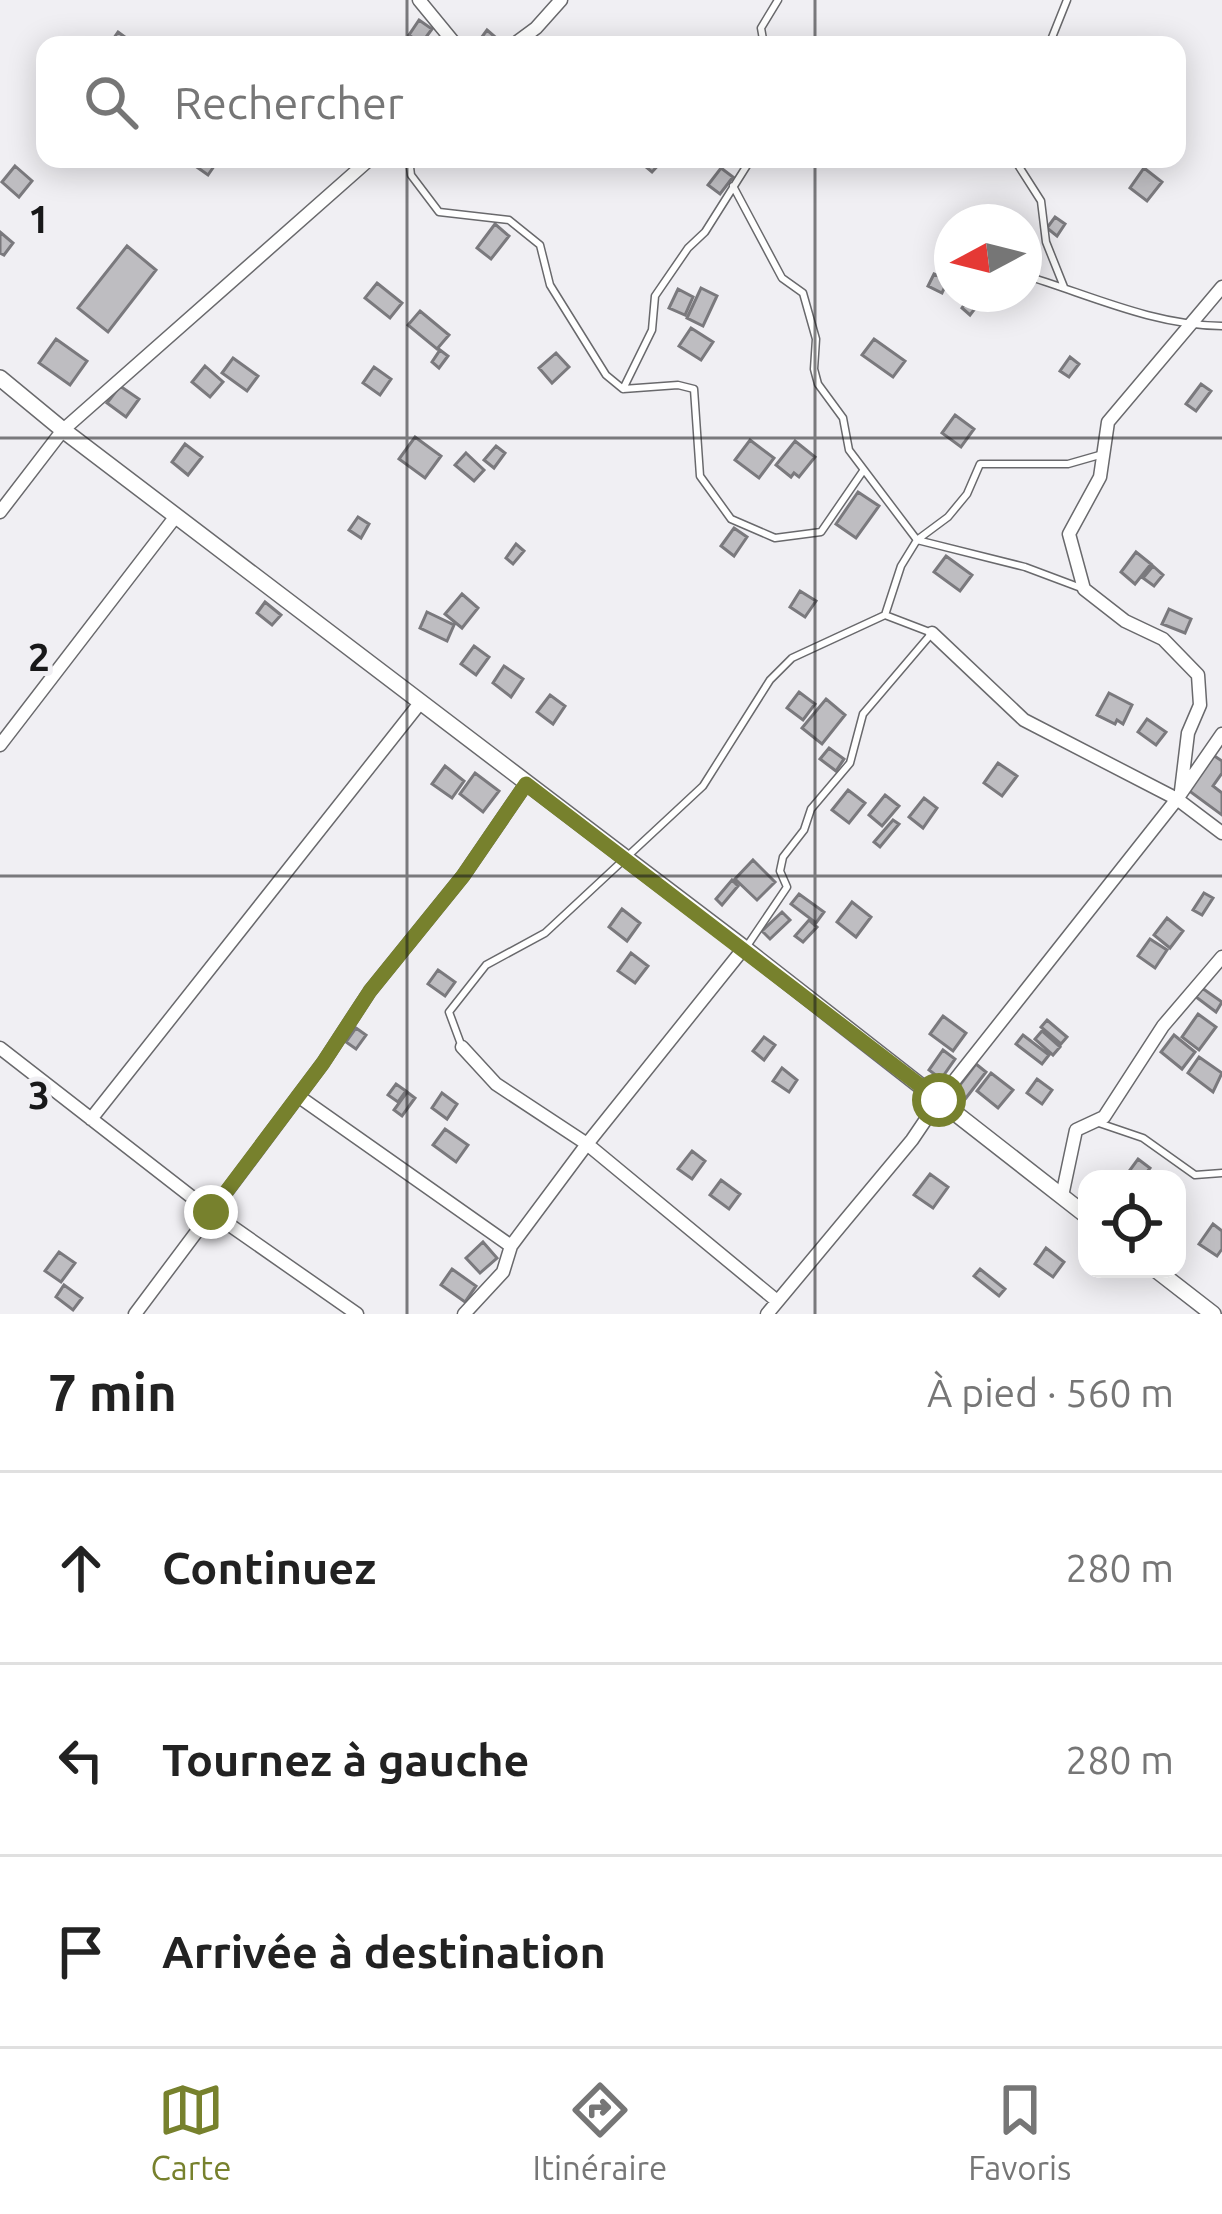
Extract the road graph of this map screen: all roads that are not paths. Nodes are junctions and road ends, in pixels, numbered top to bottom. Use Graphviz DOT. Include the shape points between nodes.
graph roads {
  1 [pos="419,0"];
  2 [pos="561,0"];
  3 [pos="778,0"];
  4 [pos="1067,0"];
  5 [pos="449,36"];
  6 [pos="525,36"];
  7 [pos="762,36"];
  8 [pos="1053,36"];
  9 [pos="360,168"];
  10 [pos="410,168"];
  11 [pos="745,168"];
  12 [pos="1020,168"];
  13 [pos="734,186"];
  14 [pos="1042,280"];
  15 [pos="1222,286"];
  16 [pos="1064,287"];
  17 [pos="1186,325"];
  18 [pos="1222,326"];
  19 [pos="0,378"];
  20 [pos="623,388"];
  21 [pos="63,430"];
  22 [pos="1103,454"];
  23 [pos="863,471"];
  24 [pos="0,512"];
  25 [pos="176,516"];
  26 [pos="917,540"];
  27 [pos="1084,589"];
  28 [pos="885,615"];
  29 [pos="932,633"];
  30 [pos="420,703"];
  31 [pos="1222,734"];
  32 [pos="0,745"];
  33 [pos="526,784"];
  34 [pos="1179,796"];
  35 [pos="1222,833"];
  36 [pos="624,859"];
  37 [pos="745,949"];
  38 [pos="1222,957"];
  39 [pos="462,1047"];
  40 [pos="0,1048"];
  41 [pos="298,1096"];
  42 [pos="939,1100"];
  43 [pos="91,1119"];
  44 [pos="1095,1121"];
  45 [pos="587,1144"];
  46 [pos="1222,1173"];
  47 [pos="1062,1196"];
  48 [pos="1078,1209"];
  49 [pos="211,1212"];
  50 [pos="511,1246"];
  51 [pos="1167,1278"];
  52 [pos="777,1301"];
  53 [pos="139,1312"];
  54 [pos="358,1314"];
  55 [pos="464,1314"];
  56 [pos="766,1314"];
  57 [pos="1213,1314"];
  1 -- 5 [label="street"];
  2 -- 6 [label="street"];
  3 -- 7 [label="lane"];
  4 -- 8 [label="lane"];
  9 -- 21 [label="street"];
  10 -- 20 [label="lane" via="439,212 509,220 540,245 550,285 606,375"];
  11 -- 13 [label="lane"];
  12 -- 16 [label="lane" via="1041,201"];
  13 -- 20 [label="lane" via="655,296 652,330"];
  13 -- 23 [label="lane" via="782,278 803,293 818,384 843,418"];
  14 -- 16 [label="lane"];
  15 -- 17 [label="street"];
  16 -- 17 [label="lane"];
  17 -- 18 [label="lane"];
  17 -- 22 [label="street" via="1108,422"];
  19 -- 21 [label="street"];
  20 -- 23 [label="lane" via="694,389 700,476 731,519 776,538 821,532"];
  21 -- 24 [label="street"];
  21 -- 25 [label="street"];
  22 -- 26 [label="lane" via="1068,464 980,464 958,506"];
  22 -- 27 [label="street" via="1100,477 1069,534"];
  23 -- 26 [label="lane"];
  25 -- 30 [label="street"];
  25 -- 32 [label="street"];
  26 -- 27 [label="lane"];
  26 -- 28 [label="lane"];
  27 -- 34 [label="street" via="1163,639 1198,676 1200,705"];
  28 -- 29 [label="lane"];
  28 -- 36 [label="lane" via="793,658 770,680 703,785"];
  29 -- 34 [label="street" via="1024,720"];
  29 -- 37 [label="lane" via="863,714 850,763 783,857 787,887"];
  30 -- 33 [label="street"];
  30 -- 43 [label="street"];
  31 -- 34 [label="street"];
  33 -- 36 [label="street"];
  33 -- 41 [label="street"];
  34 -- 35 [label="street"];
  34 -- 42 [label="street"];
  36 -- 37 [label="street"];
  36 -- 39 [label="lane" via="545,933 486,965 449,1012"];
  37 -- 42 [label="street"];
  37 -- 45 [label="street"];
  38 -- 44 [label="street"];
  39 -- 45 [label="street" via="496,1084"];
  40 -- 43 [label="street"];
  41 -- 49 [label="street"];
  41 -- 50 [label="street"];
  42 -- 47 [label="street"];
  42 -- 52 [label="street"];
  43 -- 49 [label="street"];
  44 -- 46 [label="lane" via="1143,1138 1195,1175"];
  44 -- 47 [label="street" via="1076,1130"];
  45 -- 50 [label="street"];
  45 -- 52 [label="street"];
  47 -- 48 [label="street"];
  49 -- 53 [label="street"];
  49 -- 54 [label="street"];
  50 -- 55 [label="street" via="502,1271"];
  51 -- 57 [label="street"];
  52 -- 56 [label="street"];
}
